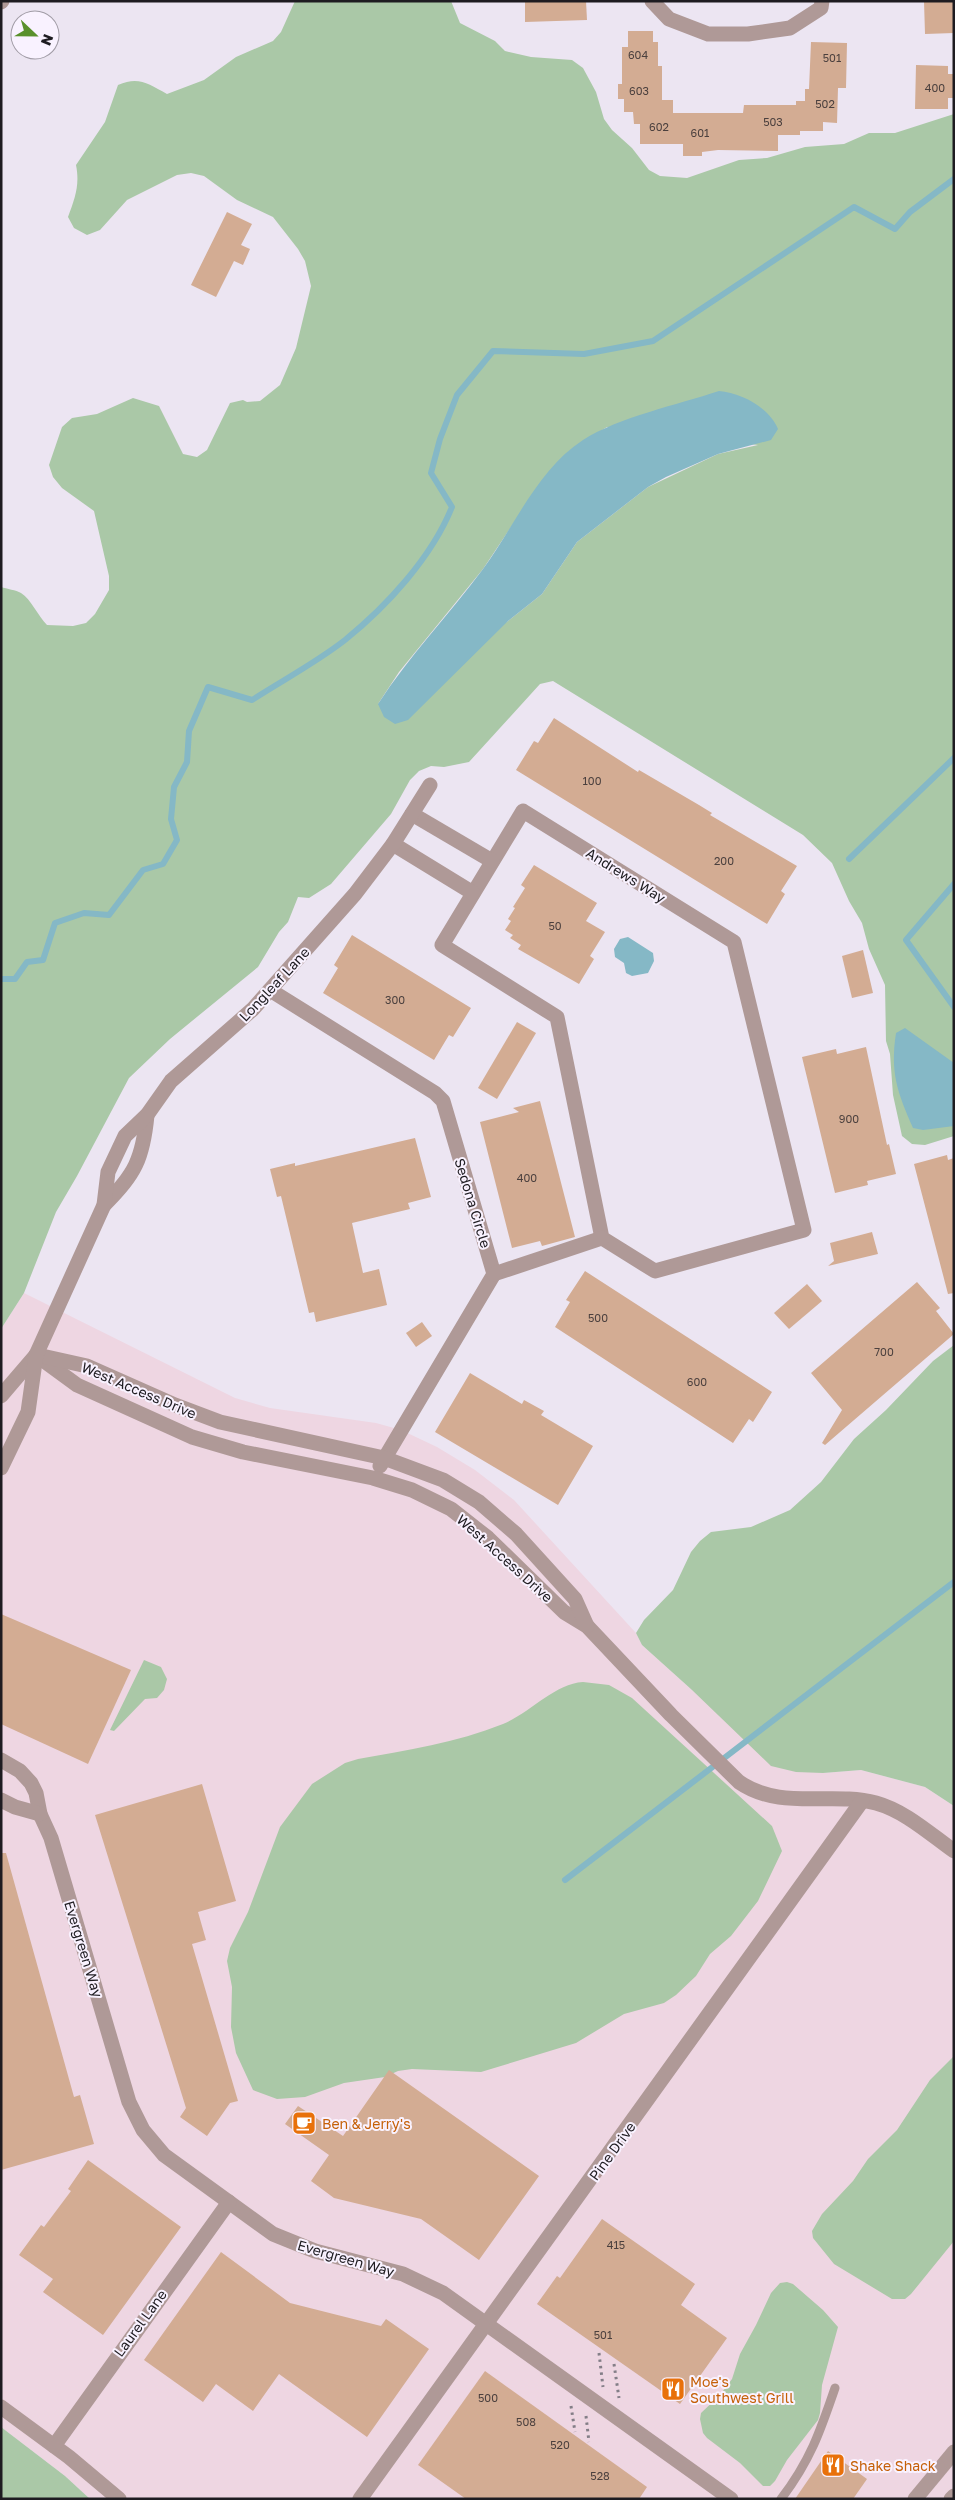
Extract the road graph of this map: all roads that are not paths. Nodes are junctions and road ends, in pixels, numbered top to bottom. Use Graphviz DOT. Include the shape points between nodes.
graph roads {
  1 [pos="652,1"];
  2 [pos="822,1"];
  3 [pos="430,785"];
  4 [pos="412,814"];
  5 [pos="393,844"];
  6 [pos="492,861"];
  7 [pos="473,893"];
  8 [pos="270,990"];
  9 [pos="147,1115"];
  10 [pos="104,1205"];
  11 [pos="602,1238"];
  12 [pos="494,1274"];
  13 [pos="36,1355"];
  14 [pos="1,1396"];
  15 [pos="384,1458"];
  16 [pos="1,1468"];
  17 [pos="373,1478"];
  18 [pos="587,1626"];
  19 [pos="1,1760"];
  20 [pos="1,1800"];
  21 [pos="862,1801"];
  22 [pos="40,1814"];
  23 [pos="954,1851"];
  24 [pos="229,2202"];
  25 [pos="486,2322"];
  26 [pos="835,2388"];
  27 [pos="1,2408"];
  28 [pos="54,2446"];
  29 [pos="954,2452"];
  30 [pos="954,2496"];
  31 [pos="119,2499"];
  32 [pos="360,2499"];
  33 [pos="731,2499"];
  34 [pos="781,2499"];
  35 [pos="915,2499"];
  36 [pos="951,2499"];
  1 -- 2 [label="street" via="669,19 708,34 748,34 790,28 821,8"];
  3 -- 4 [label="street, Longleaf Lane"];
  4 -- 5 [label="street, Longleaf Lane"];
  4 -- 6 [label="street"];
  5 -- 7 [label="street"];
  5 -- 8 [label="street, Longleaf Lane" via="355,894"];
  6 -- 7 [label="street, Andrews Way"];
  6 -- 11 [label="street, Andrews Way" via="523,811 734,942 804,1230 655,1271"];
  7 -- 11 [label="street, Andrews Way" via="442,946 558,1016"];
  8 -- 9 [label="street, Longleaf Lane" via="225,1036 171,1081"];
  8 -- 12 [label="street, Sedona Circle" via="443,1101"];
  9 -- 10 [label="street, Longleaf Lane" via="125,1136 108,1172"];
  9 -- 10 [label="street, Longleaf Lane" via="144,1146 126,1184"];
  10 -- 13 [label="street, Longleaf Lane"];
  11 -- 12 [label="street"];
  12 -- 15 [label="street"];
  13 -- 14 [label="street"];
  13 -- 15 [label="street, West Access Drive" via="87,1366 220,1422"];
  13 -- 16 [label="street" via="28,1412"];
  13 -- 17 [label="street, West Access Drive" via="77,1385 192,1437 243,1452"];
  15 -- 17 [label="street"];
  15 -- 18 [label="street, West Access Drive" via="443,1480 493,1513 575,1599"];
  17 -- 18 [label="street, West Access Drive" via="426,1496 464,1518 564,1612"];
  18 -- 21 [label="street, West Access Drive" via="671,1715 734,1778 751,1790 772,1796"];
  19 -- 22 [label="street, Evergreen Way" via="31,1782"];
  20 -- 22 [label="street"];
  21 -- 23 [label="street, West Access Drive" via="899,1813"];
  21 -- 25 [label="street, Pine Drive" via="596,2175"];
  22 -- 24 [label="street, Evergreen Way" via="51,1838 136,2118 164,2155"];
  24 -- 25 [label="street, Evergreen Way" via="273,2234 300,2246 423,2282"];
  24 -- 28 [label="street, Laurel Lane"];
  25 -- 32 [label="street, Pine Drive"];
  25 -- 33 [label="street, Evergreen Way"];
  26 -- 34 [label="lane" via="816,2444"];
  27 -- 28 [label="street"];
  28 -- 31 [label="street"];
  29 -- 35 [label="street"];
  30 -- 36 [label="street"];
}
